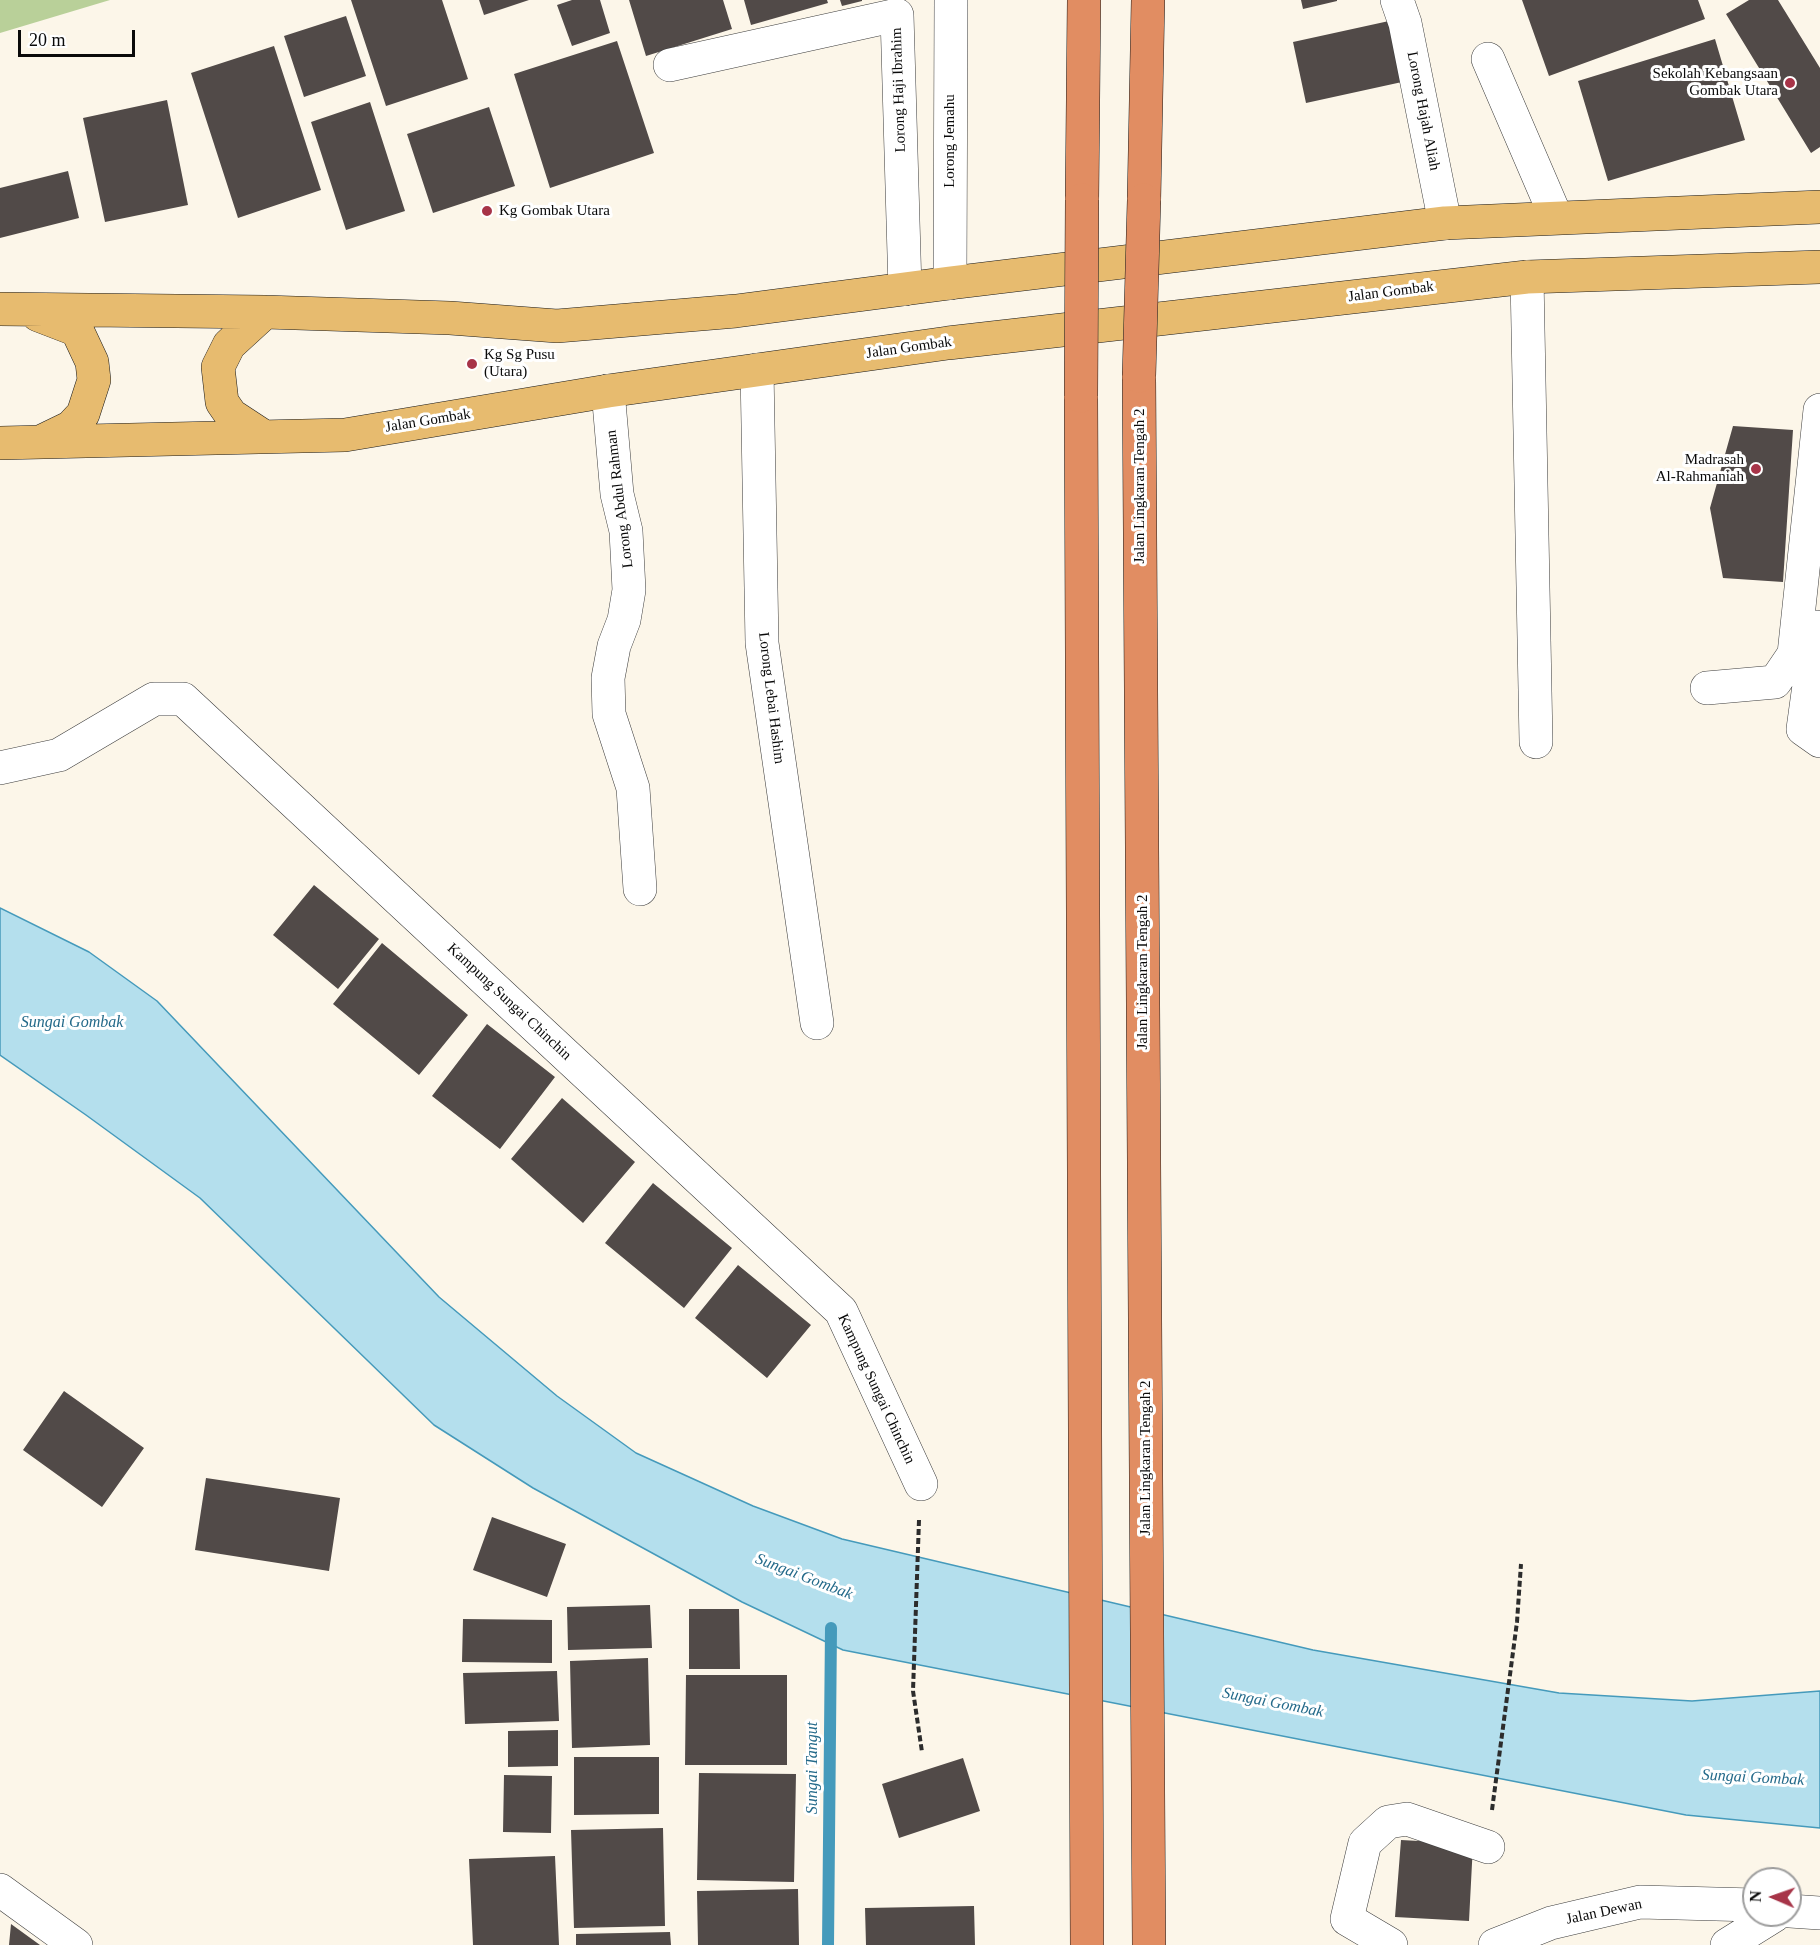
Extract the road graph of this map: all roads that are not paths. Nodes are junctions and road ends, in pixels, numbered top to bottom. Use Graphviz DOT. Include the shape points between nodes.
graph roads {
  1 [pos="951,0"];
  2 [pos="1084,0"];
  3 [pos="1148,0"];
  4 [pos="1397,0"];
  5 [pos="1488,59"];
  6 [pos="670,65"];
  7 [pos="1820,207"];
  8 [pos="1556,217"];
  9 [pos="1445,223"];
  10 [pos="1820,267"];
  11 [pos="1527,277"];
  12 [pos="950,283"];
  13 [pos="905,290"];
  14 [pos="11,308"];
  15 [pos="264,312"];
  16 [pos="757,370"];
  17 [pos="608,391"];
  18 [pos="1820,410"];
  19 [pos="263,436"];
  20 [pos="0,443"];
  21 [pos="39,443"];
  22 [pos="1820,607"];
  23 [pos="1707,688"];
  24 [pos="1820,741"];
  25 [pos="1536,742"];
  26 [pos="0,768"];
  27 [pos="640,889"];
  28 [pos="816,1023"];
  29 [pos="921,1484"];
  30 [pos="1488,1846"];
  31 [pos="0,1890"];
  32 [pos="1742,1905"];
  33 [pos="1802,1912"];
  34 [pos="1820,1913"];
  35 [pos="1756,1927"];
  36 [pos="76,1945"];
  37 [pos="1087,1945"];
  38 [pos="1149,1945"];
  39 [pos="1391,1945"];
  40 [pos="1495,1945"];
  41 [pos="1727,1945"];
  1 -- 12 [label="street, Lorong Jemahu"];
  2 -- 37 [label="highway, bridge" via="1081,396"];
  3 -- 38 [label="highway, Jalan Lingkaran Tengah 2, bridge" via="1139,376"];
  4 -- 9 [label="street, Lorong Hajah Aliah" via="1405,22"];
  5 -- 8 [label="street"];
  6 -- 13 [label="street, Lorong Haji Ibrahim" via="897,15"];
  7 -- 8 [label="main road"];
  8 -- 9 [label="main road"];
  9 -- 12 [label="main road"];
  10 -- 11 [label="main road, Jalan Gombak"];
  11 -- 16 [label="main road, Jalan Gombak" via="948,343"];
  11 -- 25 [label="street"];
  12 -- 13 [label="main road"];
  13 -- 15 [label="main road" via="736,311 557,326"];
  14 -- 15 [label="main road"];
  14 -- 21 [label="main road" via="76,330 92,362 94,380 83,414 71,427"];
  15 -- 19 [label="main road" via="229,345 218,367 222,402 231,415"];
  16 -- 17 [label="main road, Jalan Gombak"];
  16 -- 28 [label="street, Lorong Lebai Hashim" via="762,643"];
  17 -- 19 [label="main road, Jalan Gombak" via="345,435"];
  17 -- 27 [label="street, Lorong Abdul Rahman" via="617,494 626,531 629,590 608,678 609,714 633,788"];
  18 -- 23 [label="street" via="1794,654 1775,682"];
  19 -- 21 [label="main road, Jalan Gombak"];
  20 -- 21 [label="main road, Jalan Gombak"];
  22 -- 24 [label="street" via="1803,729"];
  26 -- 29 [label="street, Kampung Sungai Chinchin" via="59,755 154,699 183,699 841,1311"];
  30 -- 39 [label="street" via="1407,1819 1388,1822 1365,1843 1347,1919"];
  31 -- 36 [label="street"];
  32 -- 40 [label="street, Jalan Dewan" via="1640,1902 1551,1923"];
  33 -- 34 [label="street"];
  35 -- 41 [label="street"];
}
